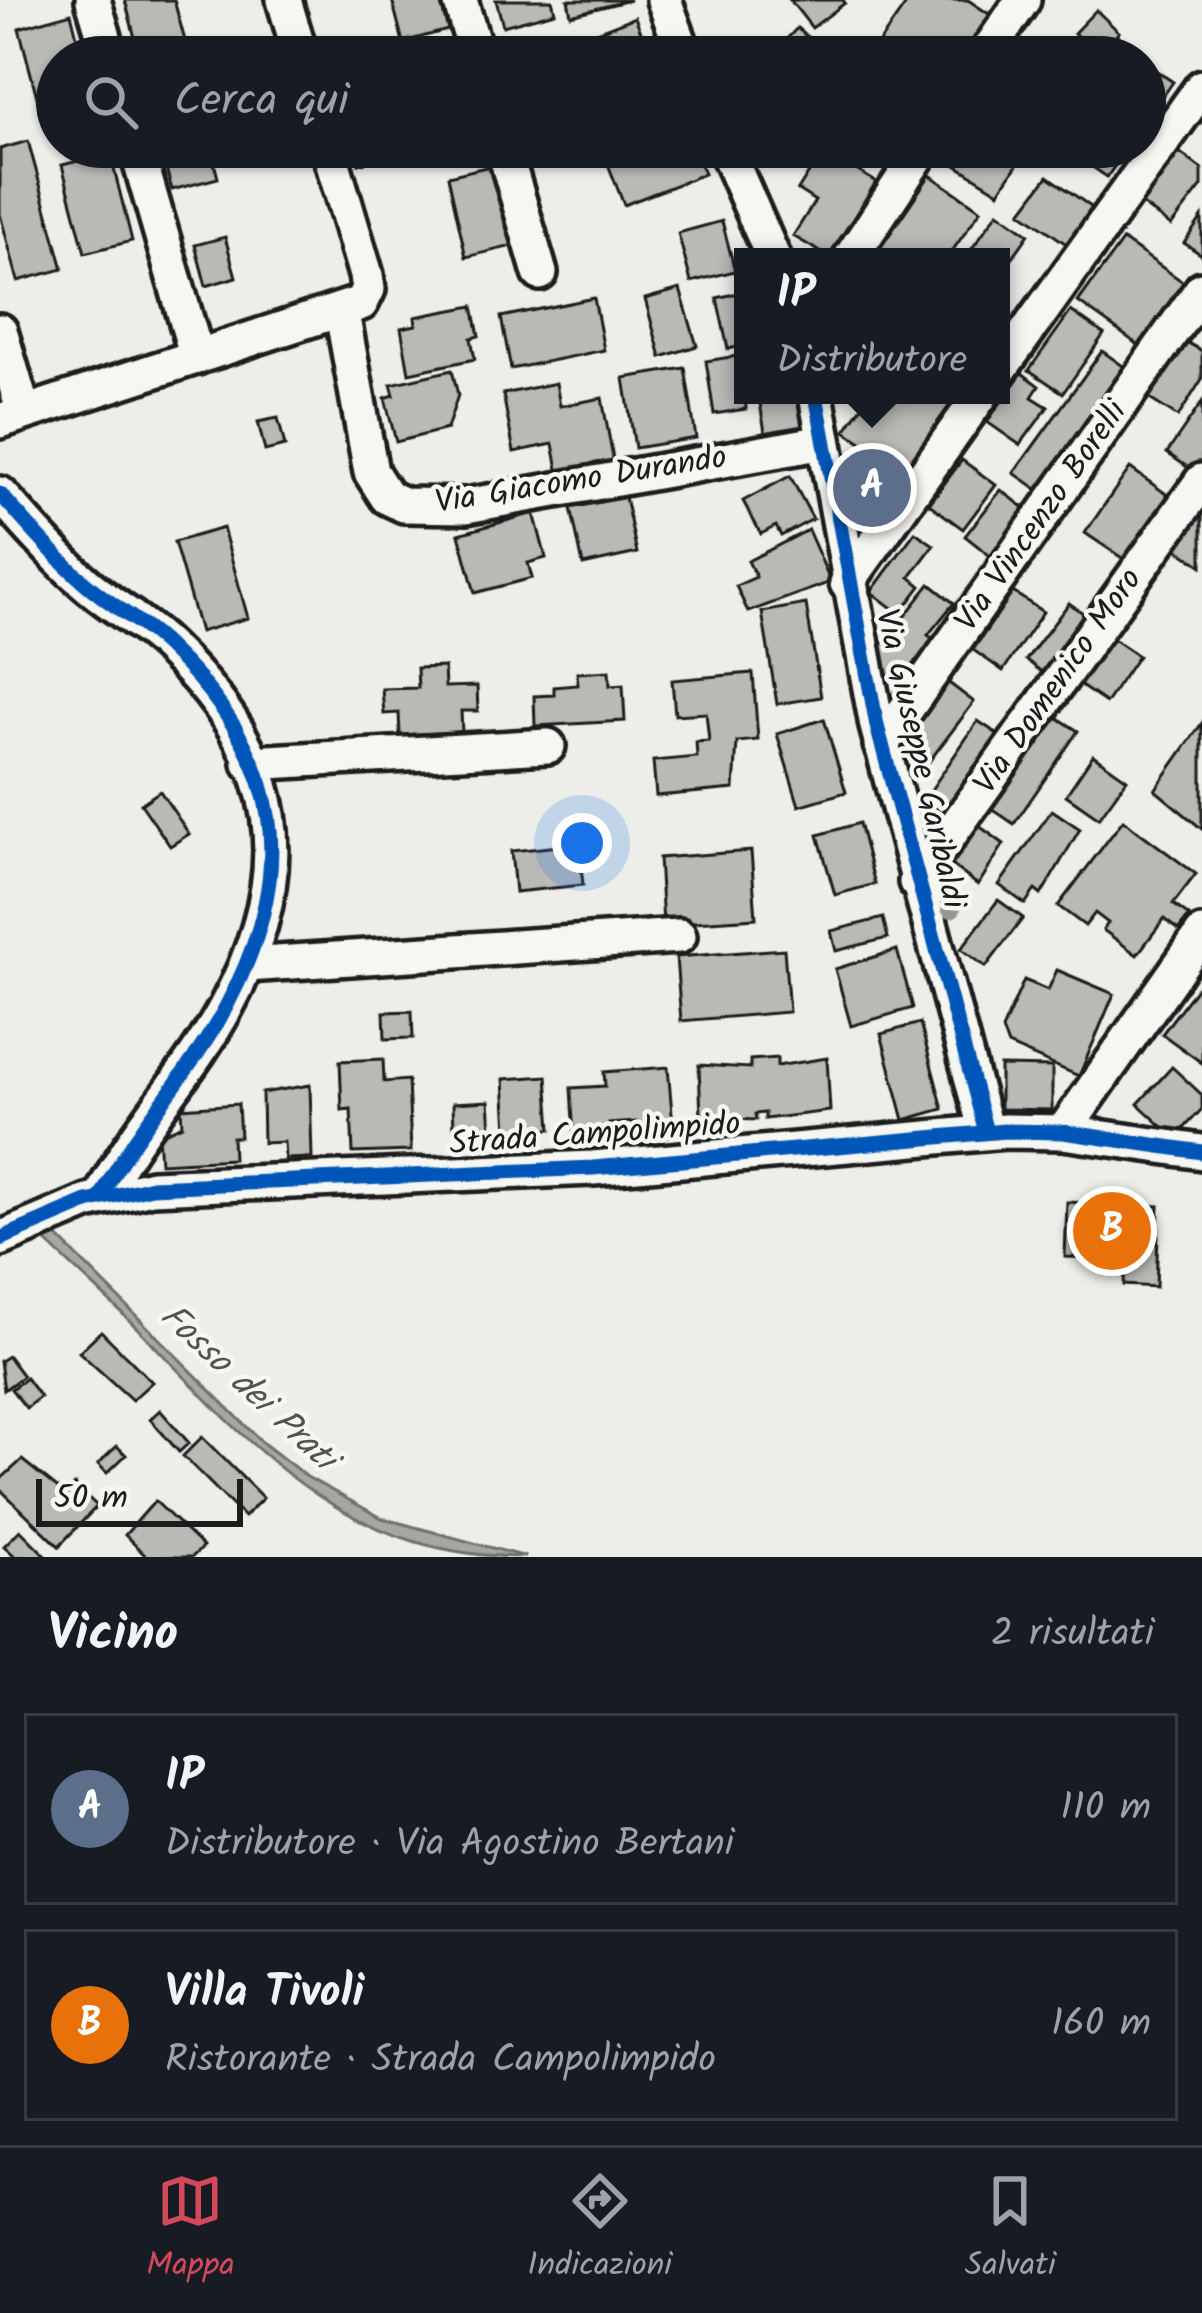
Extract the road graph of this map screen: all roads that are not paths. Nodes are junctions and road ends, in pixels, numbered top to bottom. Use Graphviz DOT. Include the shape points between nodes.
graph roads {
  1 [pos="93,0"];
  2 [pos="284,0"];
  3 [pos="460,0"];
  4 [pos="1022,0"];
  5 [pos="670,2"];
  6 [pos="104,36"];
  7 [pos="295,36"];
  8 [pos="471,36"];
  9 [pos="679,36"];
  10 [pos="998,36"];
  11 [pos="1202,87"];
  12 [pos="1166,137"];
  13 [pos="142,168"];
  14 [pos="334,168"];
  15 [pos="509,168"];
  16 [pos="734,168"];
  17 [pos="910,168"];
  18 [pos="1144,168"];
  19 [pos="769,248"];
  20 [pos="856,248"];
  21 [pos="540,273"];
  22 [pos="1202,289"];
  23 [pos="342,313"];
  24 [pos="0,331"];
  25 [pos="1010,355"];
  26 [pos="196,357"];
  27 [pos="818,404"];
  28 [pos="975,404"];
  29 [pos="12,416"];
  30 [pos="824,442"];
  31 [pos="1202,481"];
  32 [pos="0,494"];
  33 [pos="847,583"];
  34 [pos="881,745"];
  35 [pos="548,746"];
  36 [pos="250,763"];
  37 [pos="916,883"];
  38 [pos="1202,934"];
  39 [pos="679,936"];
  40 [pos="247,965"];
  41 [pos="986,1132"];
  42 [pos="1063,1132"];
  43 [pos="1202,1152"];
  44 [pos="101,1197"];
  45 [pos="11,1234"];
  1 -- 6 [label="street"];
  2 -- 7 [label="street"];
  3 -- 8 [label="street"];
  4 -- 10 [label="street"];
  5 -- 9 [label="street"];
  11 -- 12 [label="street"];
  13 -- 26 [label="street"];
  14 -- 23 [label="street" via="367,283 364,299"];
  15 -- 21 [label="street"];
  16 -- 19 [label="street"];
  17 -- 20 [label="street"];
  18 -- 25 [label="street"];
  22 -- 34 [label="street, Via Vincenzo Borelli"];
  23 -- 26 [label="street"];
  23 -- 30 [label="street, Via Giacomo Durando" via="371,472 387,497 404,505 466,506"];
  24 -- 29 [label="street"];
  26 -- 29 [label="street"];
  27 -- 30 [label="street, Via Giuseppe Garibaldi"];
  28 -- 33 [label="street"];
  30 -- 33 [label="street, Via Giuseppe Garibaldi"];
  31 -- 37 [label="street, Via Domenico Moro"];
  32 -- 36 [label="street" via="86,584 188,667"];
  33 -- 34 [label="street, Via Giuseppe Garibaldi"];
  34 -- 37 [label="street, Via Giuseppe Garibaldi"];
  35 -- 36 [label="street"];
  36 -- 40 [label="street" via="269,812 274,869"];
  37 -- 41 [label="street, Via Giuseppe Garibaldi"];
  38 -- 42 [label="street"];
  39 -- 40 [label="street"];
  40 -- 44 [label="street" via="198,1056"];
  41 -- 42 [label="street, Strada Campolimpido"];
  41 -- 44 [label="street, Strada Campolimpido" via="593,1168 171,1186"];
  42 -- 43 [label="street, Strada Campolimpido"];
  44 -- 45 [label="street, Strada Campolimpido"];
}
